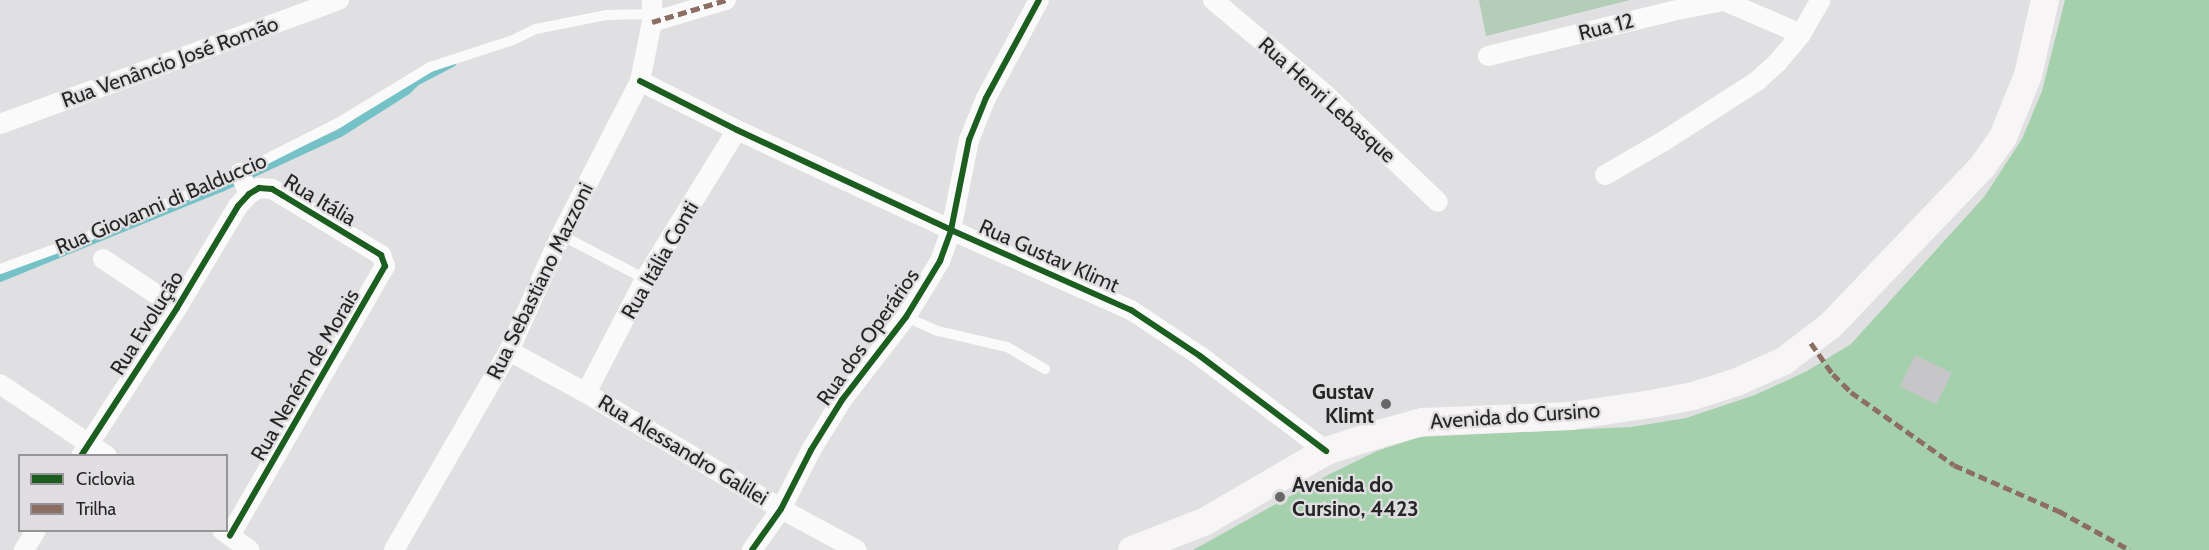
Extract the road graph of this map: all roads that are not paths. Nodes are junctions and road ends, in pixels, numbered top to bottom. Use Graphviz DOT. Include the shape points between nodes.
graph roads {
  1 [pos="339,0"];
  2 [pos="726,0"];
  3 [pos="1039,0"];
  4 [pos="1214,0"];
  5 [pos="1821,0"];
  6 [pos="2045,0"];
  7 [pos="1723,1"];
  8 [pos="652,12"];
  9 [pos="1801,34"];
  10 [pos="1488,56"];
  11 [pos="640,81"];
  12 [pos="0,124"];
  13 [pos="738,130"];
  14 [pos="240,172"];
  15 [pos="1605,175"];
  16 [pos="243,200"];
  17 [pos="1437,202"];
  18 [pos="951,230"];
  19 [pos="561,235"];
  20 [pos="103,259"];
  21 [pos="384,261"];
  22 [pos="0,269"];
  23 [pos="645,279"];
  24 [pos="177,308"];
  25 [pos="906,317"];
  26 [pos="509,351"];
  27 [pos="1045,369"];
  28 [pos="0,384"];
  29 [pos="586,393"];
  30 [pos="85,450"];
  31 [pos="1326,452"];
  32 [pos="100,454"];
  33 [pos="781,509"];
  34 [pos="228,530"];
  35 [pos="35,532"];
  36 [pos="226,533"];
  37 [pos="24,550"];
  38 [pos="250,550"];
  39 [pos="394,550"];
  40 [pos="752,550"];
  41 [pos="857,550"];
  42 [pos="1132,550"];
  1 -- 12 [label="street, Rua Venâncio José Romão"];
  2 -- 8 [label="street"];
  3 -- 18 [label="street, Rua dos Operários" via="991,88 969,140"];
  4 -- 17 [label="street, Rua Henri Lebasque" via="1325,93"];
  5 -- 9 [label="street"];
  6 -- 31 [label="main road, Avenida do Cursino" via="2028,75 2003,137 1982,167 1831,325 1784,361 1693,396 1571,416 1422,422"];
  7 -- 9 [label="street"];
  7 -- 10 [label="street, Rua 12"];
  8 -- 11 [label="street, Rua Sebastiano Mazzoni"];
  8 -- 14 [label="lane, Rua Giovanni di Balduccio" via="606,15 536,29 430,67 338,123"];
  9 -- 15 [label="street" via="1756,81"];
  11 -- 13 [label="street, Rua Gustav Klimt"];
  11 -- 19 [label="street, Rua Sebastiano Mazzoni"];
  13 -- 18 [label="street, Rua Gustav Klimt"];
  13 -- 23 [label="street, Rua Itália Conti"];
  14 -- 16 [label="street"];
  14 -- 22 [label="lane, Rua Giovanni di Balduccio"];
  16 -- 21 [label="street, Rua Itália" via="260,188 272,189 381,255"];
  16 -- 24 [label="street, Rua Evolução"];
  18 -- 25 [label="street, Rua dos Operários" via="940,261"];
  18 -- 31 [label="street, Rua Gustav Klimt" via="1131,310 1200,356"];
  19 -- 23 [label="lane"];
  19 -- 26 [label="street, Rua Sebastiano Mazzoni"];
  20 -- 24 [label="street"];
  21 -- 34 [label="street, Rua Neném de Morais" via="380,278"];
  23 -- 29 [label="street, Rua Itália Conti"];
  24 -- 30 [label="street, Rua Evolução"];
  25 -- 27 [label="lane" via="938,331 1007,347"];
  25 -- 33 [label="street, Rua dos Operários" via="842,400"];
  26 -- 29 [label="street, Rua Alessandro Galilei"];
  26 -- 39 [label="street, Rua Sebastiano Mazzoni"];
  28 -- 30 [label="street"];
  29 -- 33 [label="street, Rua Alessandro Galilei"];
  30 -- 32 [label="street"];
  31 -- 42 [label="main road, Avenida do Cursino" via="1204,522"];
  33 -- 40 [label="street, Rua dos Operários"];
  33 -- 41 [label="street, Rua Alessandro Galilei"];
  35 -- 37 [label="street"];
  36 -- 38 [label="street"];
}
